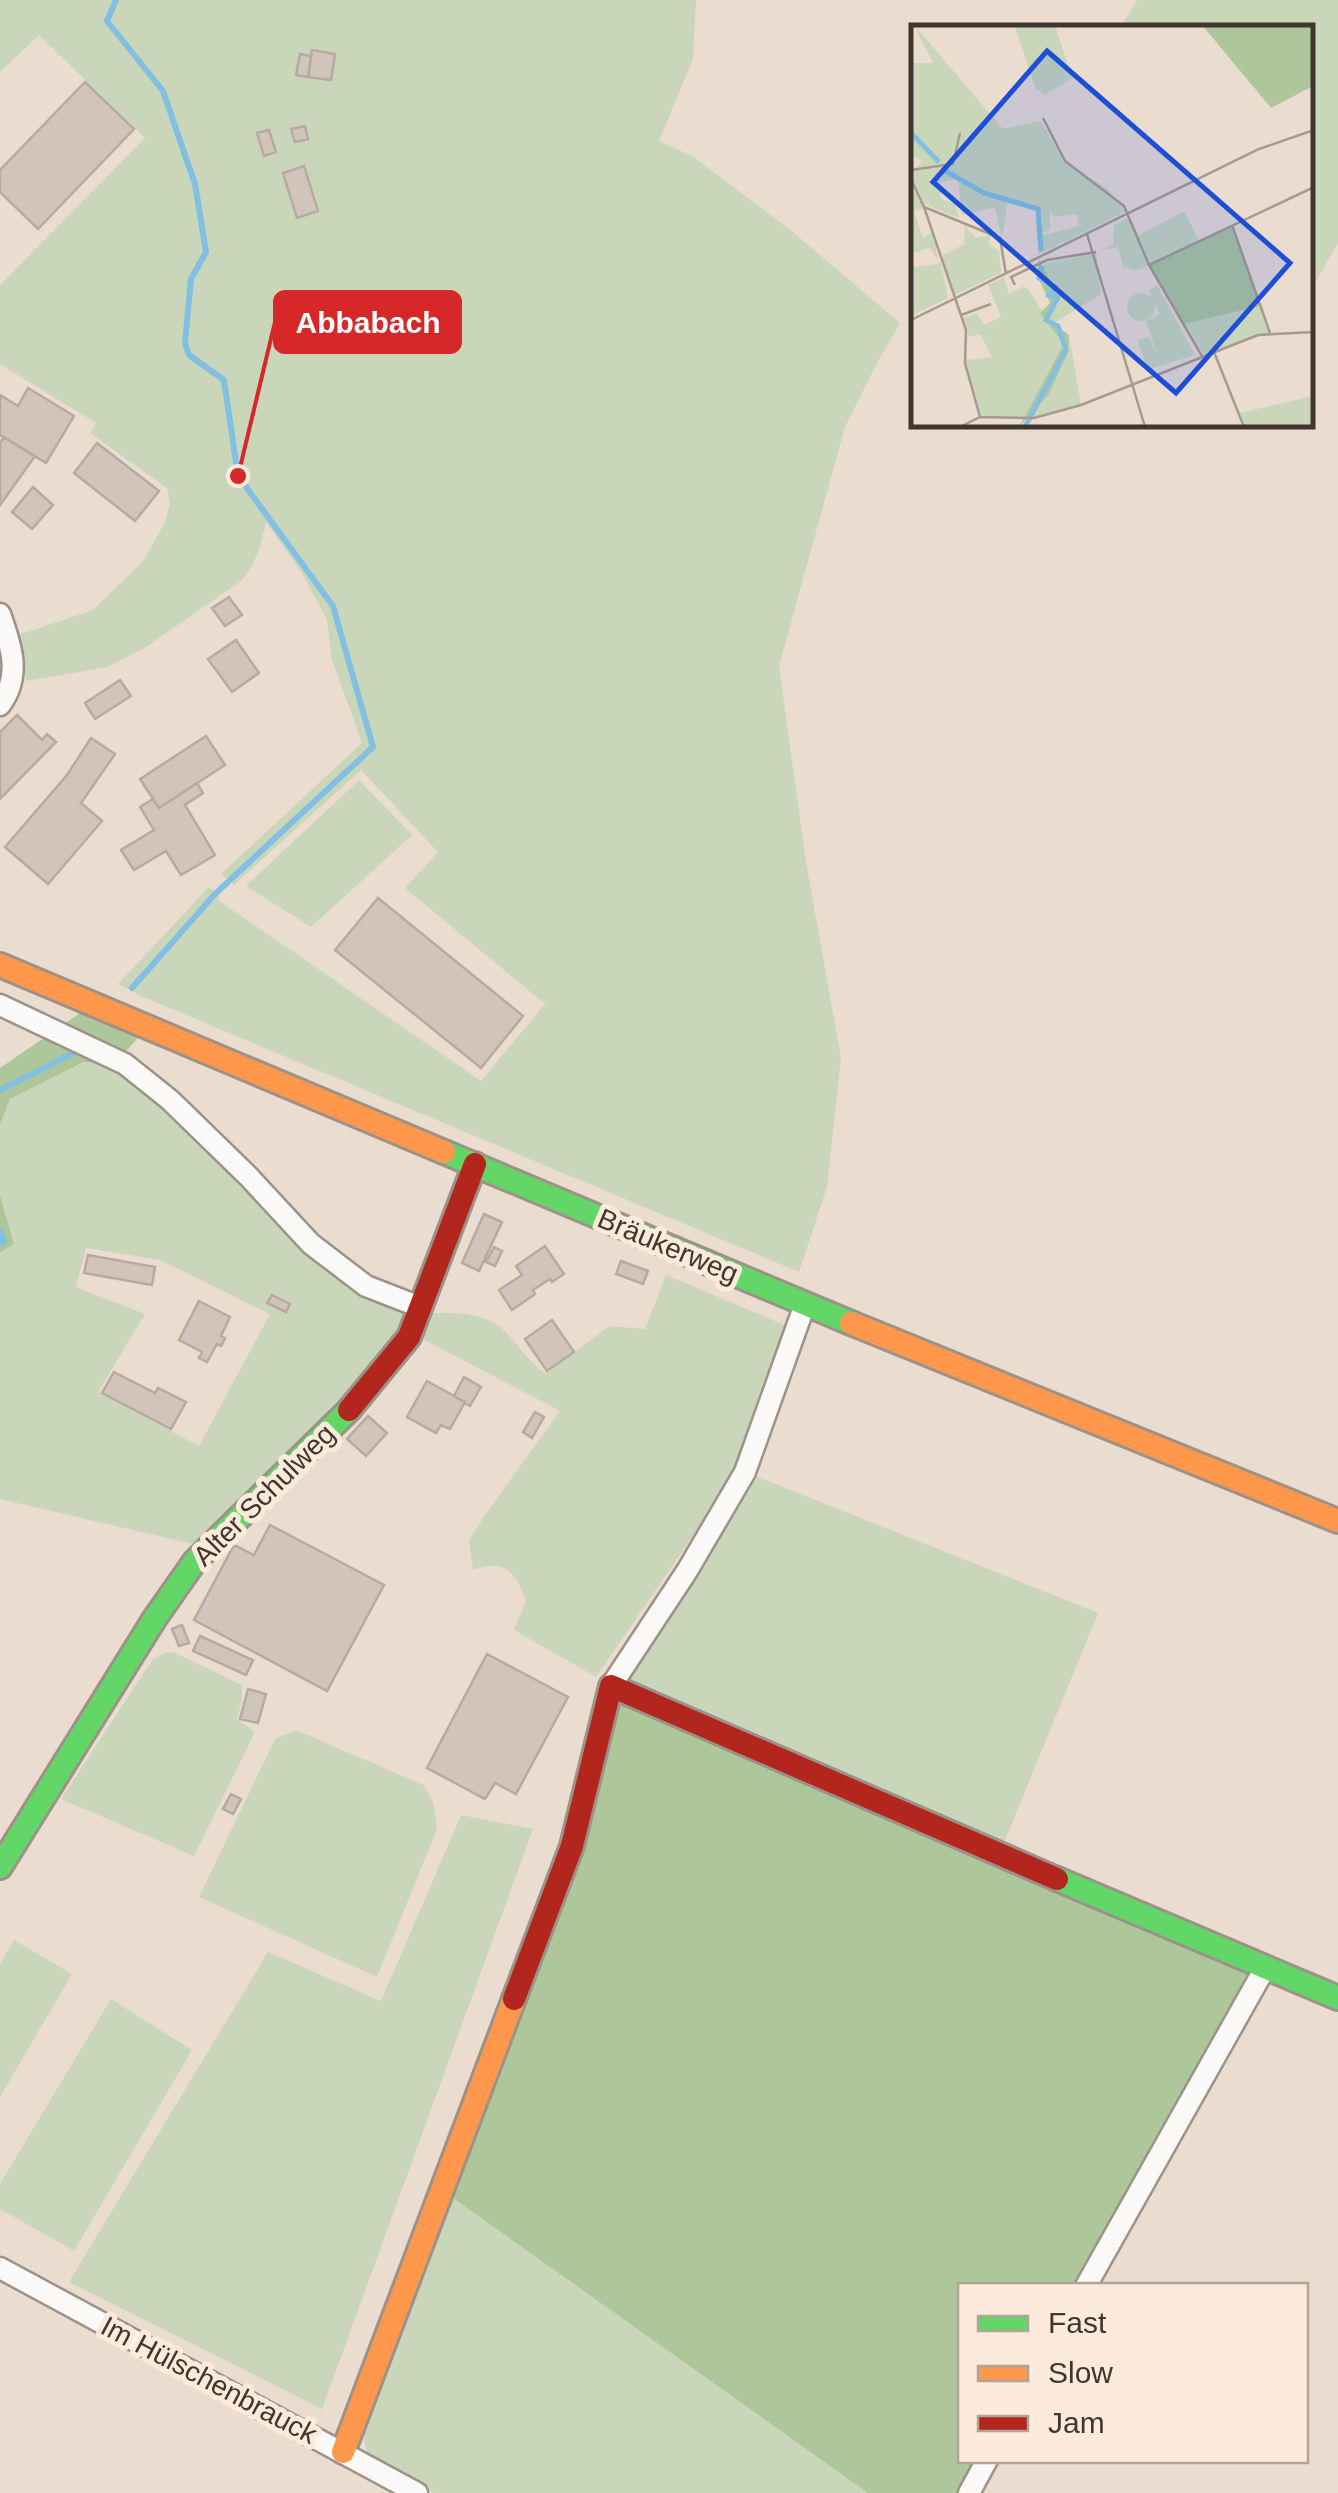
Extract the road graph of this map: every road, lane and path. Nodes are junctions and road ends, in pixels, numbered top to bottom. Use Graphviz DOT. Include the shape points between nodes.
graph roads {
  1 [pos="0,614"];
  2 [pos="0,704"];
  3 [pos="0,964"];
  4 [pos="0,1005"];
  5 [pos="475,1164"];
  6 [pos="805,1304"];
  7 [pos="420,1307"];
  8 [pos="1338,1521"];
  9 [pos="611,1686"];
  10 [pos="0,1868"];
  11 [pos="1265,1968"];
  12 [pos="1338,1998"];
  13 [pos="0,2268"];
  14 [pos="1088,2283"];
  15 [pos="343,2452"];
  16 [pos="985,2463"];
  17 [pos="417,2493"];
  18 [pos="969,2493"];
  1 -- 2 [label="street" via="14,674"];
  3 -- 5 [label="street, Bräukerweg"];
  4 -- 7 [label="street" via="125,1064 170,1100 311,1244 366,1286"];
  5 -- 6 [label="street, Bräukerweg"];
  5 -- 7 [label="street, Alter Schulweg"];
  6 -- 8 [label="street, Bräukerweg"];
  6 -- 9 [label="street" via="746,1472"];
  7 -- 10 [label="street, Alter Schulweg" via="408,1337 361,1398 195,1560"];
  9 -- 11 [label="street"];
  9 -- 15 [label="street" via="572,1846"];
  11 -- 12 [label="street"];
  11 -- 14 [label="street"];
  13 -- 15 [label="street, Im Hülschenbrauck"];
  15 -- 17 [label="street, Im Hülschenbrauck"];
  16 -- 18 [label="street"];
}
